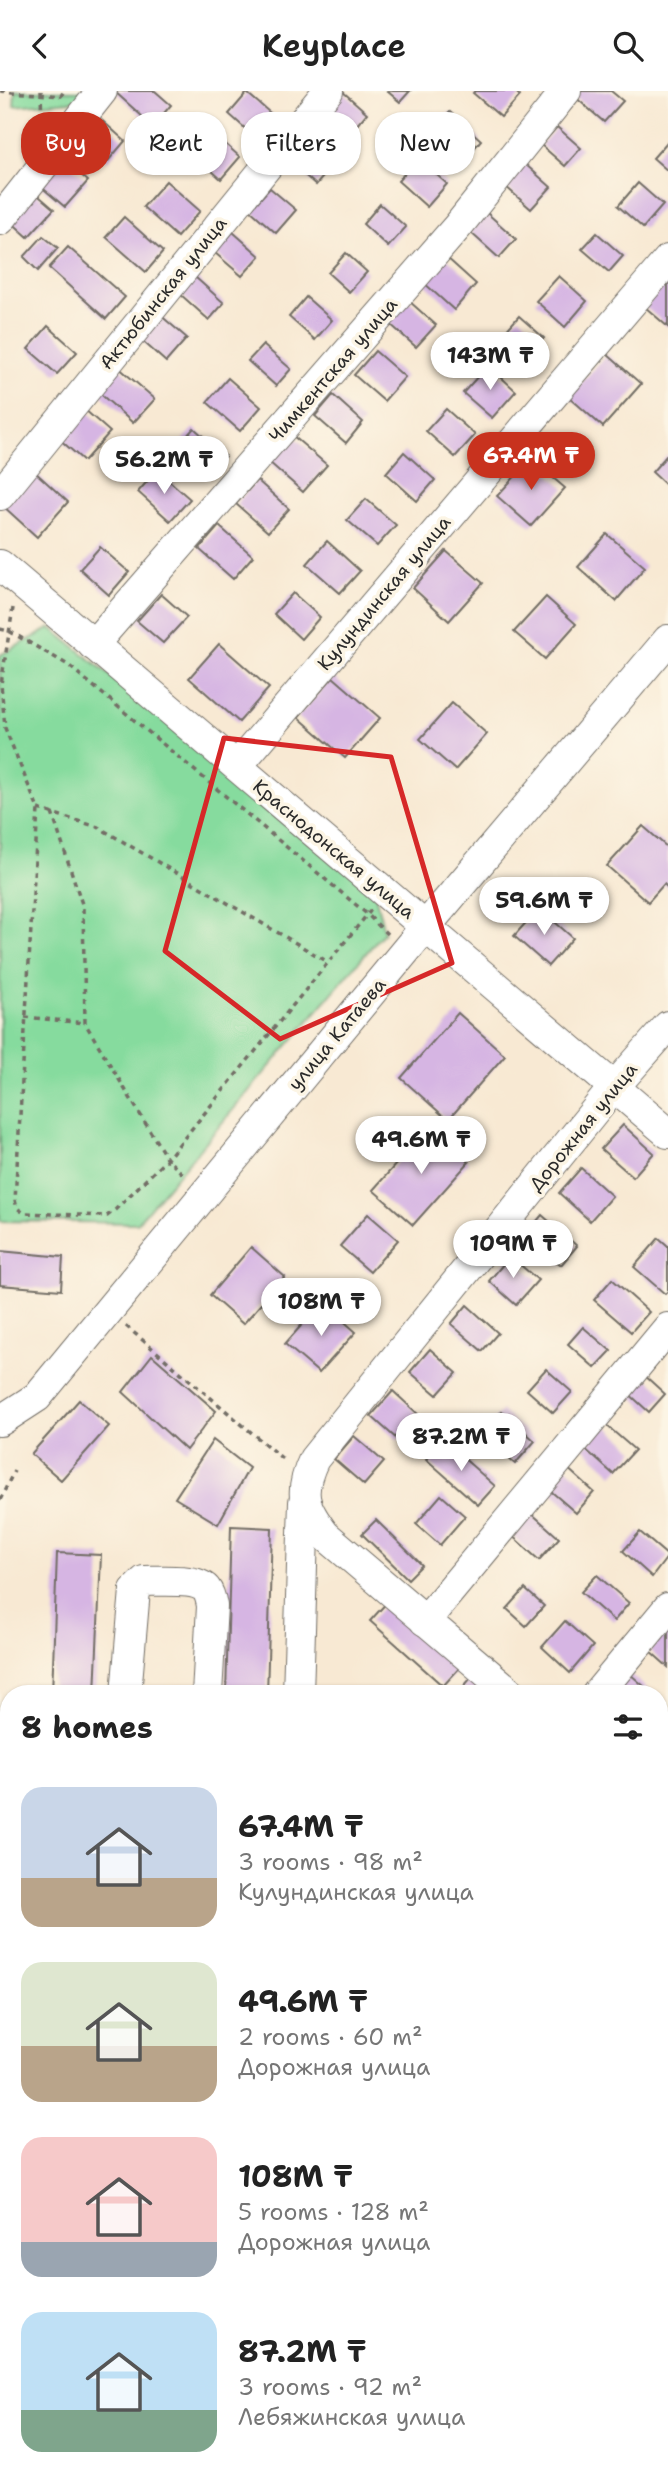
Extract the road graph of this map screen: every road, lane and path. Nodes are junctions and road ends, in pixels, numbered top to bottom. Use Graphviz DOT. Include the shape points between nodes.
graph roads {
  1 [pos="0,91"];
  2 [pos="65,91"];
  3 [pos="102,91"];
  4 [pos="328,91"];
  5 [pos="566,91"];
  6 [pos="0,220"];
  7 [pos="668,260"];
  8 [pos="0,495"];
  9 [pos="9,573"];
  10 [pos="0,629"];
  11 [pos="9,631"];
  12 [pos="668,640"];
  13 [pos="93,645"];
  14 [pos="237,766"];
  15 [pos="37,809"];
  16 [pos="51,813"];
  17 [pos="376,903"];
  18 [pos="426,926"];
  19 [pos="405,951"];
  20 [pos="328,962"];
  21 [pos="25,1017"];
  22 [pos="85,1023"];
  23 [pos="668,1026"];
  24 [pos="615,1086"];
  25 [pos="668,1133"];
  26 [pos="167,1159"];
  27 [pos="204,1195"];
  28 [pos="108,1311"];
  29 [pos="668,1328"];
  30 [pos="0,1421"];
  31 [pos="14,1471"];
  32 [pos="308,1478"];
  33 [pos="0,1500"];
  34 [pos="668,1608"];
  35 [pos="425,1621"];
  36 [pos="127,1685"];
  37 [pos="208,1685"];
  38 [pos="298,1685"];
  39 [pos="501,1685"];
  40 [pos="604,1685"];
  1 -- 2 [label="path" via="61,96"];
  3 -- 6 [label="street"];
  4 -- 8 [label="street, Актюбинская улица"];
  5 -- 13 [label="street, Чимкентская улица" via="458,226"];
  7 -- 14 [label="street, Кулундинская улица"];
  9 -- 11 [label="path"];
  9 -- 13 [label="street, Краснодонская улица"];
  10 -- 11 [label="path"];
  11 -- 15 [label="path" via="1,684 5,728"];
  11 -- 17 [label="path" via="68,664"];
  12 -- 18 [label="street, улица Катаева"];
  13 -- 14 [label="street, Краснодонская улица"];
  14 -- 17 [label="street, Краснодонская улица"];
  15 -- 16 [label="path"];
  15 -- 21 [label="path"];
  16 -- 20 [label="path" via="98,827"];
  16 -- 22 [label="path" via="83,907"];
  17 -- 18 [label="street, Краснодонская улица"];
  17 -- 19 [label="path"];
  17 -- 20 [label="path"];
  18 -- 19 [label="street, улица Катаева"];
  18 -- 24 [label="street, Краснодонская улица"];
  19 -- 27 [label="street, улица Катаева"];
  20 -- 26 [label="path"];
  21 -- 22 [label="path"];
  21 -- 26 [label="path" via="16,1208 24,1213 107,1216"];
  22 -- 26 [label="path"];
  23 -- 24 [label="street, Дорожная улица"];
  24 -- 25 [label="street, Краснодонская улица"];
  24 -- 32 [label="street, Дорожная улица"];
  26 -- 27 [label="path"];
  27 -- 28 [label="street, улица Катаева"];
  28 -- 30 [label="street, улица Катаева" via="37,1397"];
  28 -- 32 [label="path"];
  29 -- 35 [label="street"];
  31 -- 33 [label="path"];
  32 -- 35 [label="street" via="309,1513 325,1535"];
  32 -- 38 [label="street"];
  34 -- 40 [label="street"];
  35 -- 39 [label="street"];
  36 -- 37 [label="street" via="135,1590 144,1581 197,1583 209,1594"];
}
